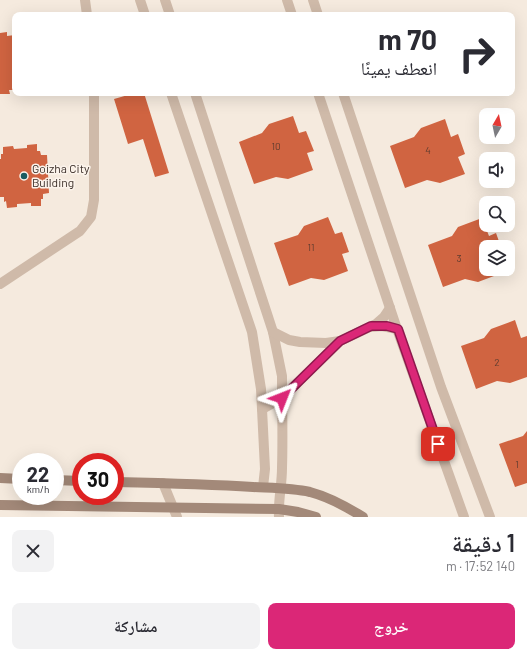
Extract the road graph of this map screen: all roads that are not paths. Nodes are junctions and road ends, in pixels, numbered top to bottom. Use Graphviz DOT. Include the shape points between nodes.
graph roads {
  1 [pos="85,0"];
  2 [pos="140,0"];
  3 [pos="165,0"];
  4 [pos="287,0"];
  5 [pos="313,0"];
  6 [pos="87,12"];
  7 [pos="144,12"];
  8 [pos="169,12"];
  9 [pos="291,12"];
  10 [pos="317,12"];
  11 [pos="94,96"];
  12 [pos="172,96"];
  13 [pos="196,96"];
  14 [pos="319,96"];
  15 [pos="344,96"];
  16 [pos="0,284"];
  17 [pos="390,308"];
  18 [pos="371,326"];
  19 [pos="398,329"];
  20 [pos="273,332"];
  21 [pos="340,341"];
  22 [pos="282,398"];
  23 [pos="262,409"];
  24 [pos="0,478"];
  25 [pos="12,479"];
  26 [pos="124,482"];
  27 [pos="163,483"];
  28 [pos="262,487"];
  29 [pos="280,489"];
  30 [pos="0,505"];
  31 [pos="175,513"];
  32 [pos="279,513"];
  33 [pos="316,517"];
  34 [pos="363,517"];
  35 [pos="464,517"];
  36 [pos="490,517"];
  1 -- 6 [label="street"];
  2 -- 7 [label="street"];
  3 -- 8 [label="street"];
  4 -- 9 [label="street"];
  5 -- 10 [label="street"];
  11 -- 16 [label="street" via="94,200 90,217 80,231"];
  12 -- 23 [label="street" via="252,332"];
  13 -- 20 [label="street"];
  14 -- 17 [label="street"];
  15 -- 36 [label="street" via="441,387"];
  17 -- 18 [label="street"];
  17 -- 19 [label="street"];
  18 -- 19 [label="street"];
  18 -- 21 [label="street"];
  19 -- 35 [label="street"];
  20 -- 21 [label="street" via="300,342"];
  20 -- 22 [label="street" via="282,376"];
  21 -- 22 [label="street"];
  22 -- 23 [label="street"];
  22 -- 29 [label="street"];
  23 -- 28 [label="street" via="265,469"];
  24 -- 25 [label="street"];
  26 -- 27 [label="street"];
  27 -- 28 [label="street"];
  27 -- 31 [label="street"];
  28 -- 29 [label="street"];
  29 -- 32 [label="street"];
  29 -- 34 [label="street" via="310,492 326,497"];
  30 -- 31 [label="street"];
  31 -- 32 [label="street"];
  32 -- 33 [label="street" via="298,512"];
}
